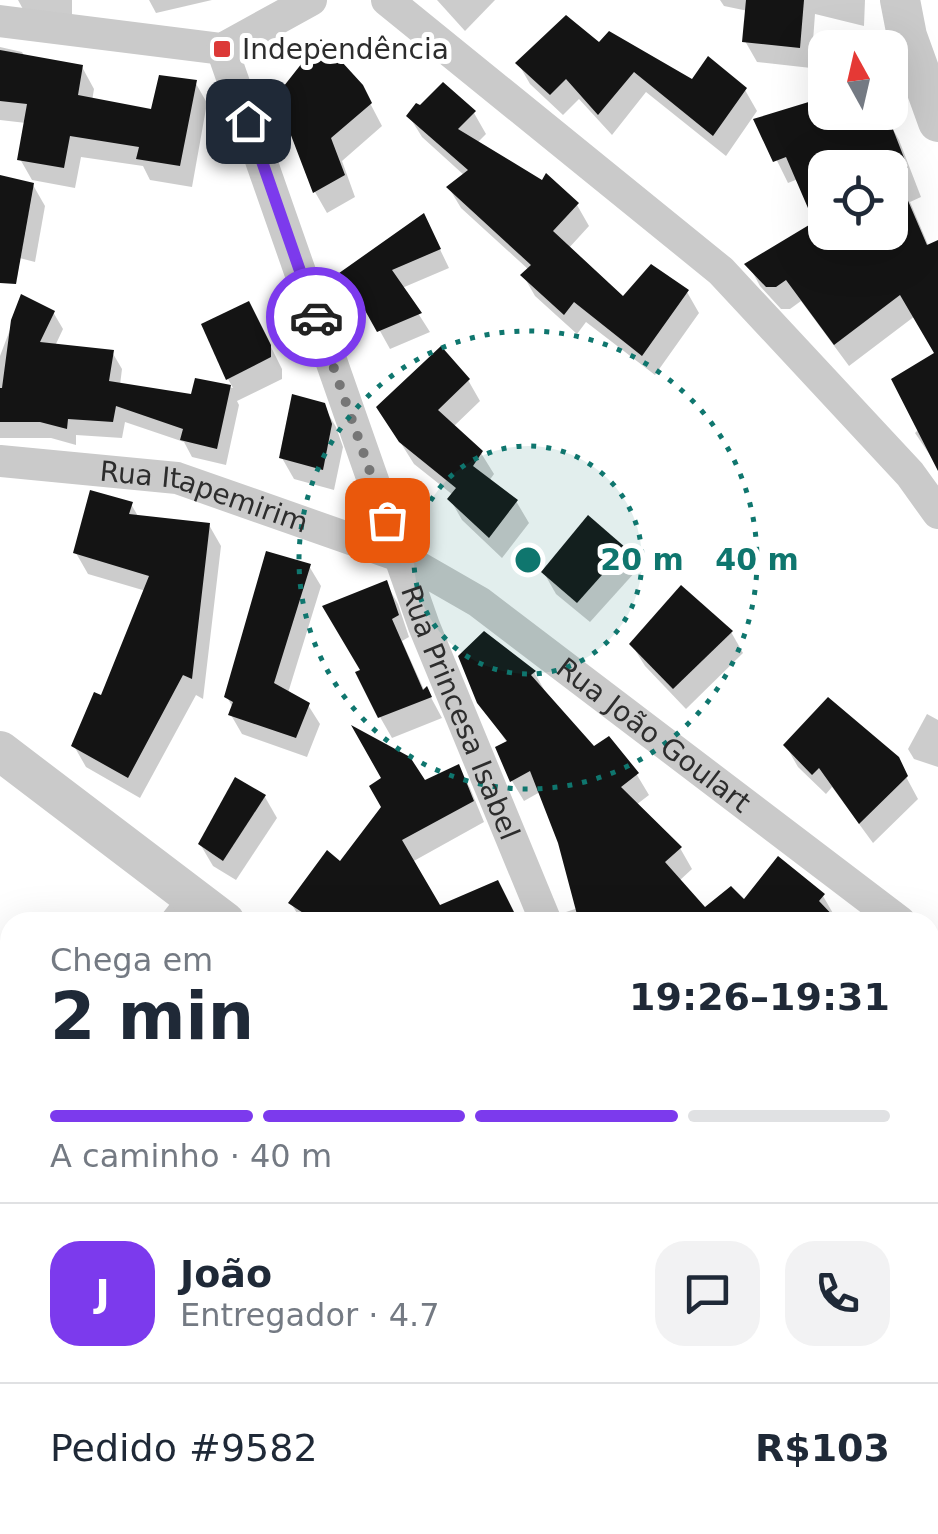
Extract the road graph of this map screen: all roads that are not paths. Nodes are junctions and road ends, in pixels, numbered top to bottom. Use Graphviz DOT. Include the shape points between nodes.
graph roads {
  1 [pos="311,0"];
  2 [pos="387,0"];
  3 [pos="900,0"];
  4 [pos="0,21"];
  5 [pos="222,49"];
  6 [pos="938,122"];
  7 [pos="0,460"];
  8 [pos="938,513"];
  9 [pos="399,556"];
  10 [pos="0,751"];
  11 [pos="194,912"];
  12 [pos="542,912"];
  13 [pos="887,912"];
  1 -- 5 [label="street"];
  2 -- 8 [label="street" via="721,270 910,474"];
  3 -- 6 [label="street"];
  4 -- 5 [label="street"];
  5 -- 9 [label="street, Rua Princesa Isabel"];
  7 -- 9 [label="street, Rua Itapemirim" via="177,478"];
  9 -- 12 [label="street, Rua Princesa Isabel"];
  9 -- 13 [label="street, Rua João Goulart" via="478,602"];
  10 -- 11 [label="street"];
}
